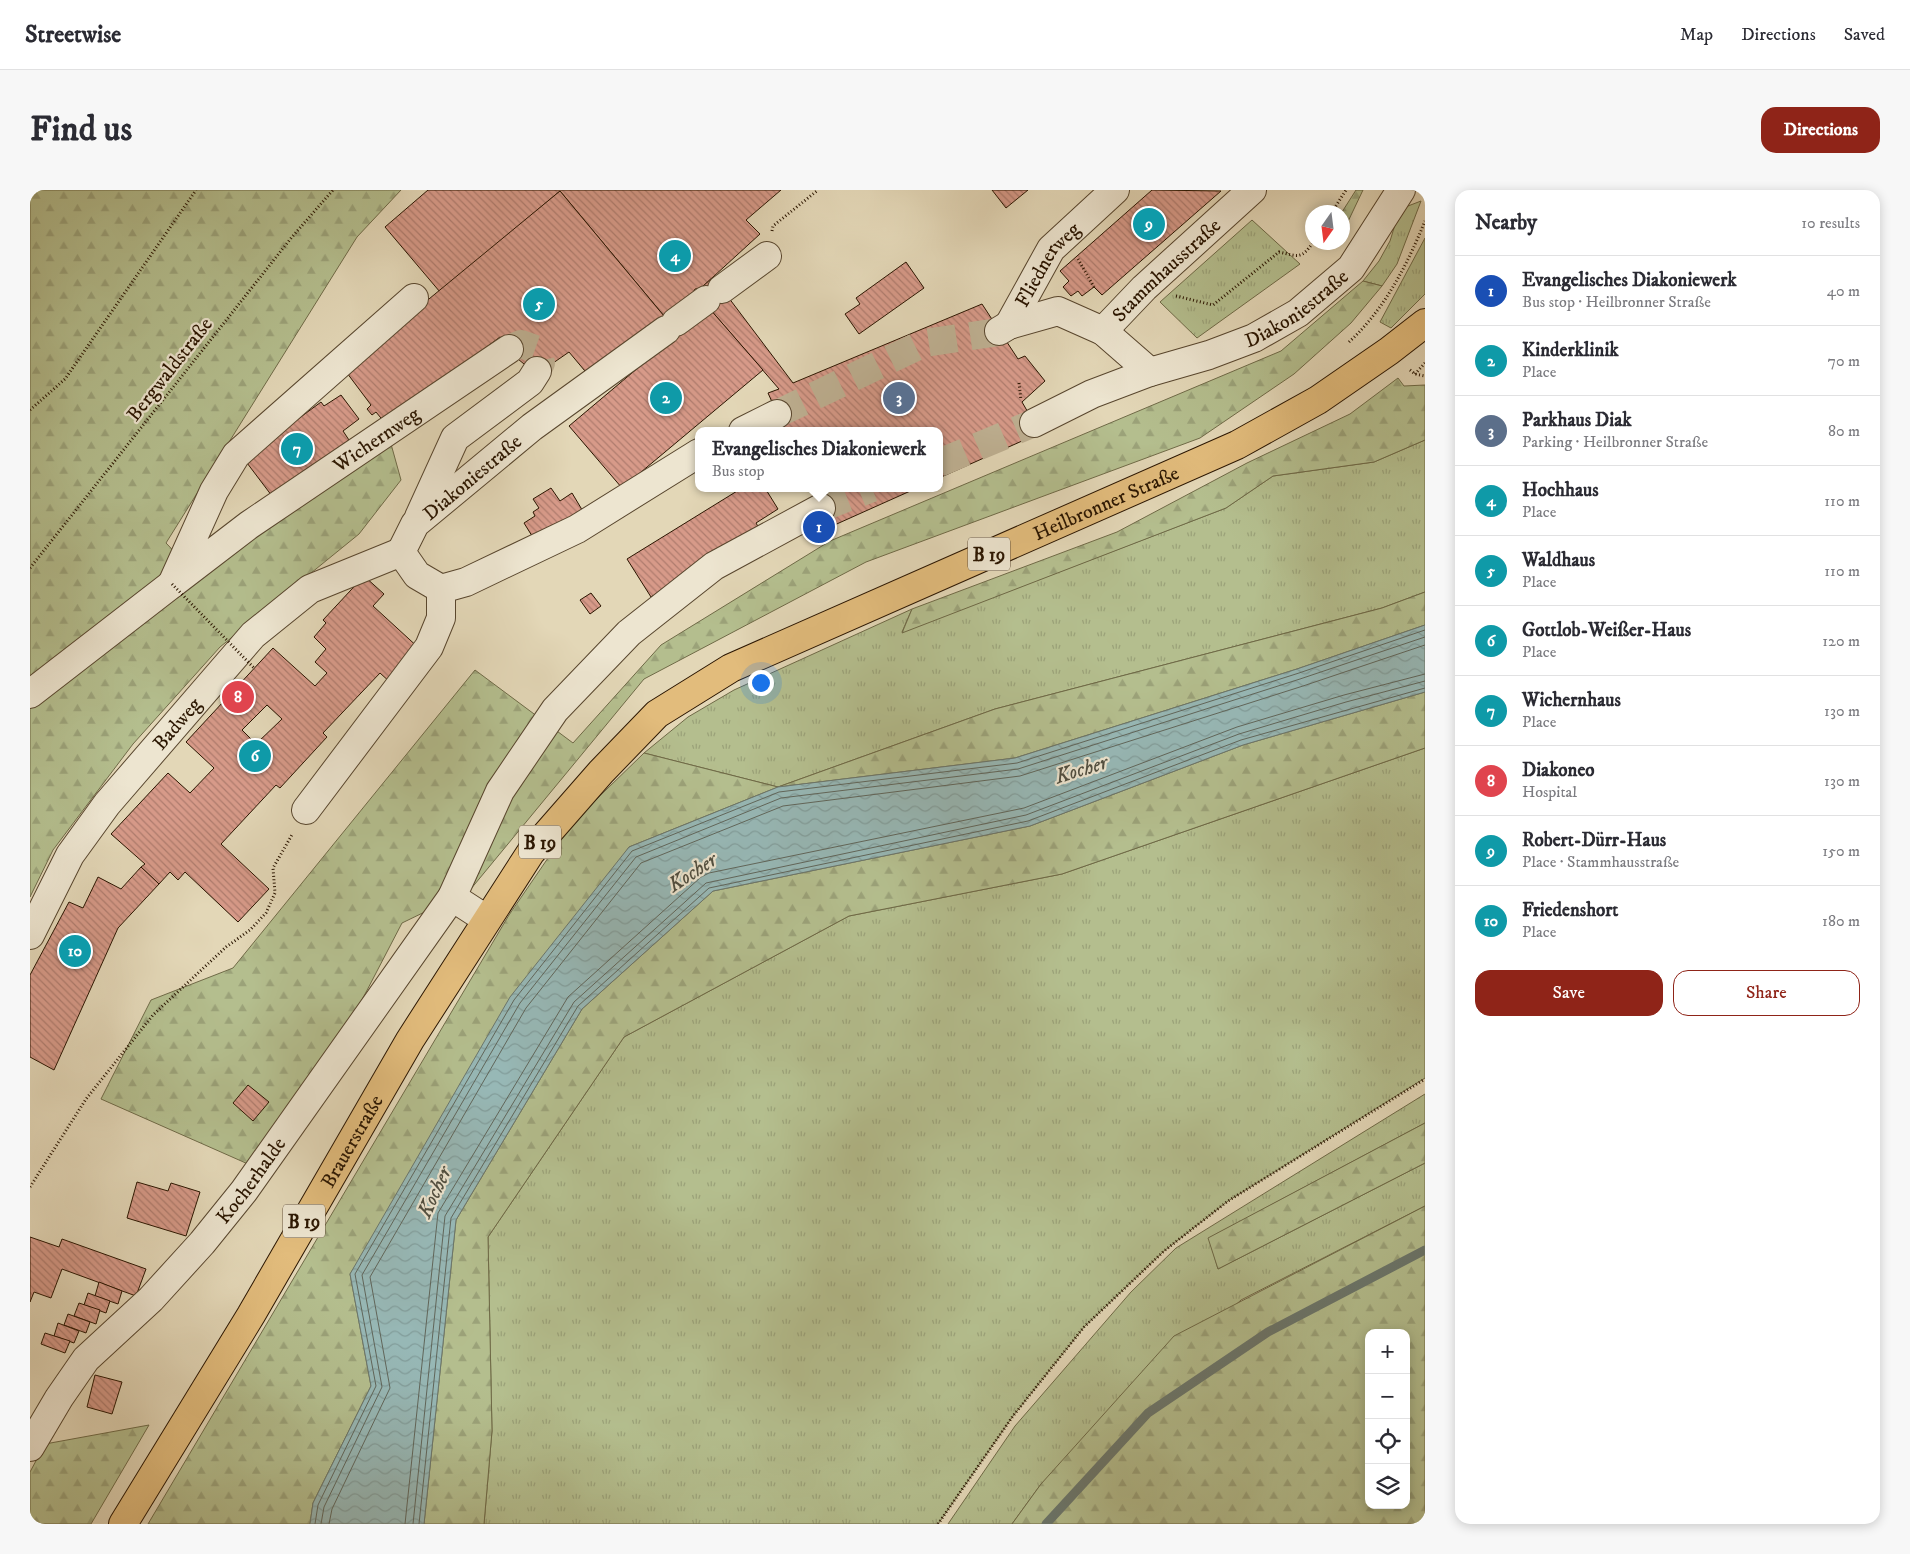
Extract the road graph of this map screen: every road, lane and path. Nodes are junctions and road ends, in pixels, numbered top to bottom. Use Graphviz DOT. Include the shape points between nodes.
graph roads {
  1 [pos="196,190"];
  2 [pos="333,190"];
  3 [pos="818,190"];
  4 [pos="1115,190"];
  5 [pos="1252,190"];
  6 [pos="1346,190"];
  7 [pos="1401,190"];
  8 [pos="1336,205"];
  9 [pos="1425,220"];
  10 [pos="1308,250"];
  11 [pos="767,256"];
  12 [pos="1076,256"];
  13 [pos="1094,287"];
  14 [pos="1144,288"];
  15 [pos="414,298"];
  16 [pos="1425,323"];
  17 [pos="1103,331"];
  18 [pos="1344,348"];
  19 [pos="509,349"];
  20 [pos="1425,364"];
  21 [pos="537,371"];
  22 [pos="1150,372"];
  23 [pos="1415,374"];
  24 [pos="30,410"];
  25 [pos="777,414"];
  26 [pos="1034,423"];
  27 [pos="751,427"];
  28 [pos="695,455"];
  29 [pos="820,508"];
  30 [pos="415,524"];
  31 [pos="401,552"];
  32 [pos="30,568"];
  33 [pos="172,584"];
  34 [pos="441,590"];
  35 [pos="254,668"];
  36 [pos="30,694"];
  37 [pos="601,772"];
  38 [pos="306,810"];
  39 [pos="452,897"];
  40 [pos="486,919"];
  41 [pos="30,935"];
  42 [pos="1425,1078"];
  43 [pos="30,1187"];
  44 [pos="30,1447"];
  45 [pos="123,1524"];
  46 [pos="938,1524"];
  1 -- 24 [label="path" via="66,379"];
  2 -- 32 [label="path, Bergwaldstraße"];
  3 -- 11 [label="path" via="773,226"];
  4 -- 17 [label="street, Fliednerweg" via="1051,249 1004,328 1058,311"];
  5 -- 14 [label="street, Stammhausstraße"];
  6 -- 8 [label="path"];
  7 -- 22 [label="street, Diakoniestraße" via="1351,268 1298,313 1254,338"];
  9 -- 18 [label="path" via="1389,293 1367,326"];
  10 -- 14 [label="path" via="1299,256 1279,252 1213,305"];
  11 -- 30 [label="street, Diakoniestraße" via="532,428"];
  12 -- 13 [label="path"];
  14 -- 17 [label="street, Stammhausstraße"];
  15 -- 33 [label="street, Wichernweg" via="236,455 214,492"];
  16 -- 37 [label="main road, Heilbronner Straße / B 19" via="1318,400 1237,445 731,668 657,714"];
  17 -- 22 [label="street"];
  19 -- 33 [label="street, Wichernweg" via="248,526"];
  20 -- 23 [label="path"];
  21 -- 30 [label="street" via="530,382 456,438"];
  22 -- 26 [label="street, Diakoniestraße" via="1092,394"];
  25 -- 27 [label="street"];
  28 -- 34 [label="street" via="577,529 466,582"];
  29 -- 39 [label="street" via="714,566 629,633 555,710 500,790"];
  30 -- 31 [label="street, Diakoniestraße"];
  31 -- 34 [label="street" via="417,576"];
  31 -- 41 [label="street, Badweg" via="310,589 253,635 107,804 70,855"];
  33 -- 35 [label="path, bridge"];
  33 -- 36 [label="street, Wichernweg"];
  34 -- 38 [label="street" via="441,618 429,647"];
  37 -- 40 [label="main road, Brauerstraße / B 19" via="531,852"];
  38 -- 43 [label="path" via="274,868 275,893 266,912 250,930 226,947 153,1015 86,1099"];
  39 -- 40 [label="street"];
  39 -- 44 [label="street, Kocherhalde" via="244,1191 152,1299 86,1359"];
  40 -- 45 [label="main road, Brauerstraße / B 19" via="410,1040 251,1315"];
  42 -- 46 [label="path" via="1228,1202 1164,1251 1084,1326 1013,1416"];
}
